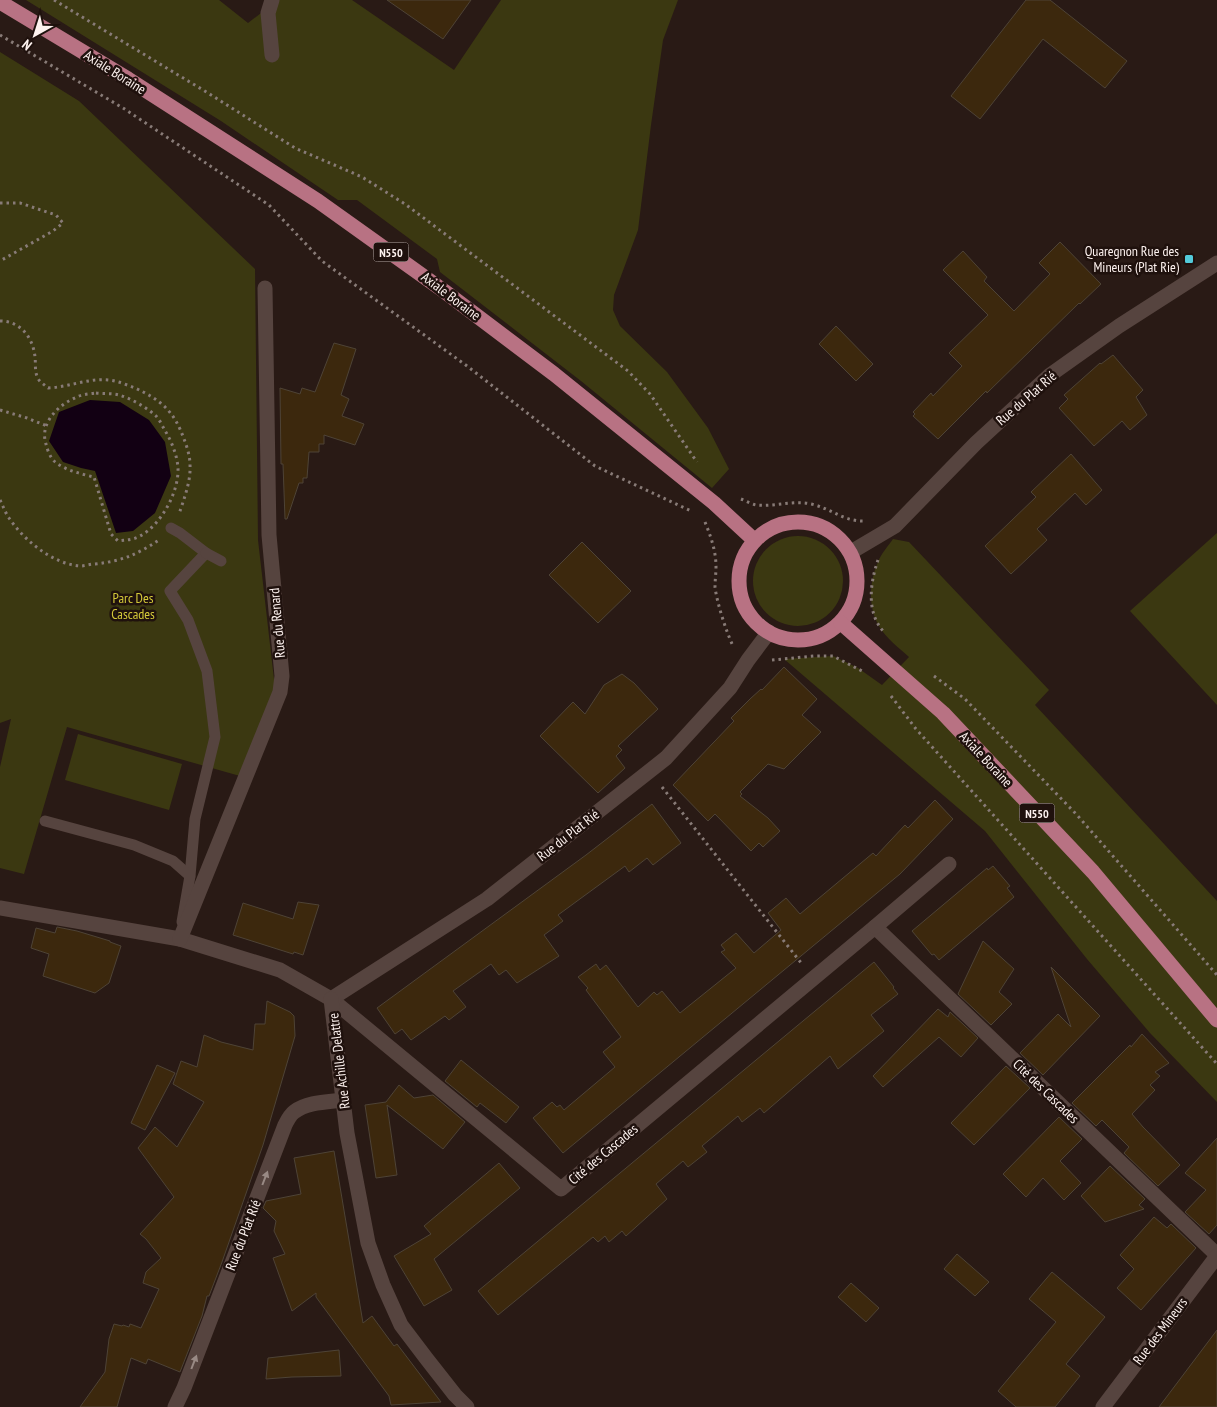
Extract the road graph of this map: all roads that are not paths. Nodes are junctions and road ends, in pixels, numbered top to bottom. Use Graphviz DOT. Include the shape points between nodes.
graph roads {
  1 [pos="272,0"];
  2 [pos="0,2"];
  3 [pos="272,55"];
  4 [pos="1217,263"];
  5 [pos="265,288"];
  6 [pos="171,528"];
  7 [pos="754,540"];
  8 [pos="851,552"];
  9 [pos="206,553"];
  10 [pos="221,561"];
  11 [pos="840,623"];
  12 [pos="769,632"];
  13 [pos="45,821"];
  14 [pos="949,864"];
  15 [pos="190,876"];
  16 [pos="0,908"];
  17 [pos="875,927"];
  18 [pos="180,939"];
  19 [pos="331,999"];
  20 [pos="1217,1020"];
  21 [pos="343,1100"];
  22 [pos="1217,1255"];
  23 [pos="175,1407"];
  24 [pos="467,1407"];
  25 [pos="1104,1407"];
  1 -- 3 [label="street" via="268,13"];
  2 -- 7 [label="main road, Axiale Boraine / N550" via="128,79 318,201 444,290 714,503"];
  4 -- 8 [label="street, Rue du Plat Rié" via="1050,375 976,443 895,526"];
  5 -- 18 [label="street, Rue du Renard" via="269,536 282,676 280,692"];
  6 -- 9 [label="lane"];
  7 -- 8 [label="main road" via="769,528 787,522 806,521 839,537"];
  7 -- 12 [label="main road" via="744,555 739,572 739,590 745,607"];
  8 -- 11 [label="main road" via="857,570 858,589 852,607"];
  9 -- 10 [label="lane"];
  9 -- 15 [label="lane" via="170,591 188,620 208,671 216,737 194,819"];
  11 -- 12 [label="main road" via="814,638 799,640"];
  11 -- 20 [label="main road, Axiale Boraine / N550" via="956,727 1093,872"];
  12 -- 19 [label="street, Rue du Plat Rié" via="730,688 666,758 487,899"];
  13 -- 15 [label="lane" via="134,845 173,861"];
  14 -- 17 [label="street, Cité des Cascades"];
  15 -- 18 [label="lane"];
  16 -- 18 [label="street, Rue Achille Delattre"];
  17 -- 19 [label="street, Cité des Cascades" via="561,1189"];
  17 -- 22 [label="street, Cité des Cascades"];
  18 -- 19 [label="street, Rue Achille Delattre" via="280,970"];
  19 -- 21 [label="street, Rue Achille Delattre"];
  23 -- 21 [label="street, Rue du Plat Rié, one-way" via="285,1125 292,1113 302,1107"];
  21 -- 24 [label="street, Rue Achille Delattre" via="368,1243 383,1285 401,1324"];
  22 -- 25 [label="street, Rue des Mineurs"];
}
